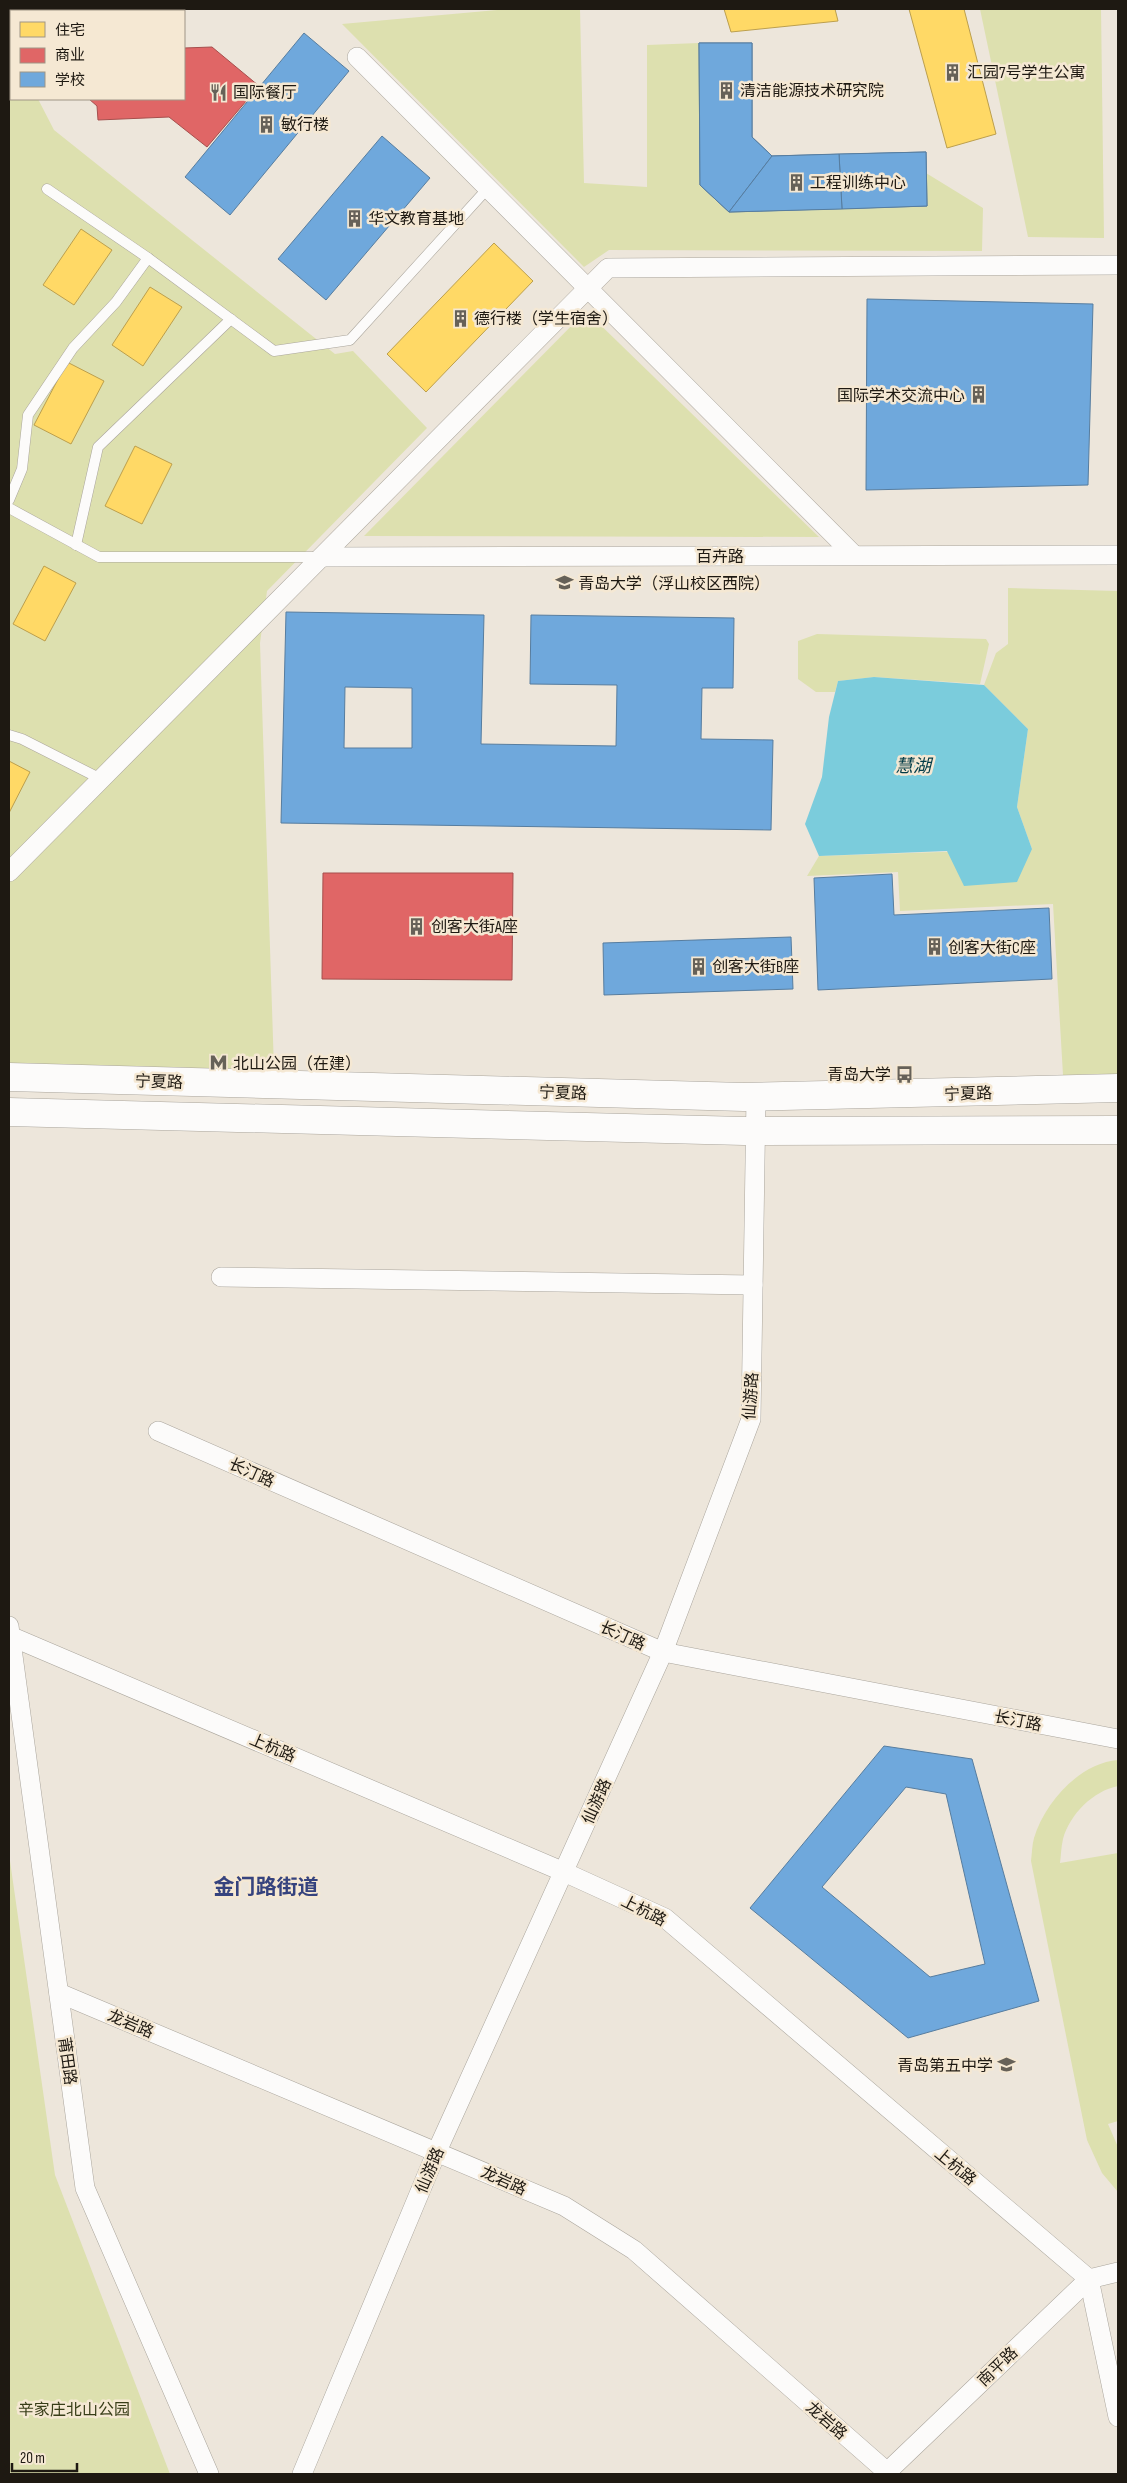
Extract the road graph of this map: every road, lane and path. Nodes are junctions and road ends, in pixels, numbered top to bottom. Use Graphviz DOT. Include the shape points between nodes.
graph roads {
  1 [pos="106,9"];
  2 [pos="94,10"];
  3 [pos="358,57"];
  4 [pos="488,188"];
  5 [pos="47,189"];
  6 [pos="148,258"];
  7 [pos="1118,265"];
  8 [pos="588,288"];
  9 [pos="231,319"];
  10 [pos="9,500"];
  11 [pos="9,508"];
  12 [pos="76,545"];
  13 [pos="854,555"];
  14 [pos="1118,555"];
  15 [pos="322,557"];
  16 [pos="9,735"];
  17 [pos="101,779"];
  18 [pos="9,872"];
  19 [pos="9,1077"];
  20 [pos="1118,1088"];
  21 [pos="756,1097"];
  22 [pos="9,1112"];
  23 [pos="1118,1130"];
  24 [pos="756,1131"];
  25 [pos="221,1276"];
  26 [pos="753,1285"];
  27 [pos="158,1432"];
  28 [pos="10,1630"];
  29 [pos="663,1652"];
  30 [pos="1118,1739"];
  31 [pos="564,1872"];
  32 [pos="58,1993"];
  33 [pos="437,2151"];
  34 [pos="1118,2272"];
  35 [pos="1089,2279"];
  36 [pos="1118,2417"];
  37 [pos="885,2473"];
  38 [pos="209,2474"];
  39 [pos="302,2474"];
  1 -- 2 [label="main road"];
  3 -- 4 [label="street"];
  4 -- 8 [label="street"];
  4 -- 9 [label="lane" via="350,340 274,351"];
  5 -- 6 [label="lane"];
  6 -- 9 [label="lane"];
  6 -- 10 [label="lane" via="116,302 73,348 28,415 22,469"];
  7 -- 8 [label="street" via="608,268"];
  8 -- 13 [label="street"];
  8 -- 15 [label="street"];
  9 -- 12 [label="lane" via="98,447"];
  11 -- 12 [label="lane"];
  12 -- 15 [label="lane" via="99,557"];
  13 -- 14 [label="street, 百卉路"];
  13 -- 15 [label="street, 百卉路"];
  15 -- 17 [label="street"];
  16 -- 17 [label="lane" via="22,738"];
  17 -- 18 [label="street"];
  19 -- 21 [label="main road, 宁夏路"];
  20 -- 21 [label="main road, 宁夏路"];
  21 -- 24 [label="street, 仙游路"];
  22 -- 24 [label="main road"];
  23 -- 24 [label="main road"];
  24 -- 26 [label="street, 仙游路"];
  25 -- 26 [label="street"];
  26 -- 29 [label="street, 仙游路" via="751,1419"];
  27 -- 29 [label="street, 长汀路"];
  28 -- 31 [label="street, 上杭路"];
  28 -- 32 [label="street, 莆田路"];
  29 -- 30 [label="street, 长汀路"];
  29 -- 31 [label="street, 仙游路"];
  31 -- 33 [label="street, 仙游路"];
  31 -- 35 [label="street, 上杭路" via="664,1918"];
  32 -- 33 [label="street, 龙岩路"];
  32 -- 38 [label="street, 莆田路" via="85,2188"];
  33 -- 37 [label="street, 龙岩路" via="564,2206 634,2250"];
  33 -- 39 [label="street, 仙游路"];
  34 -- 35 [label="street, 南平路"];
  35 -- 36 [label="street"];
  35 -- 37 [label="street, 南平路"];
}
